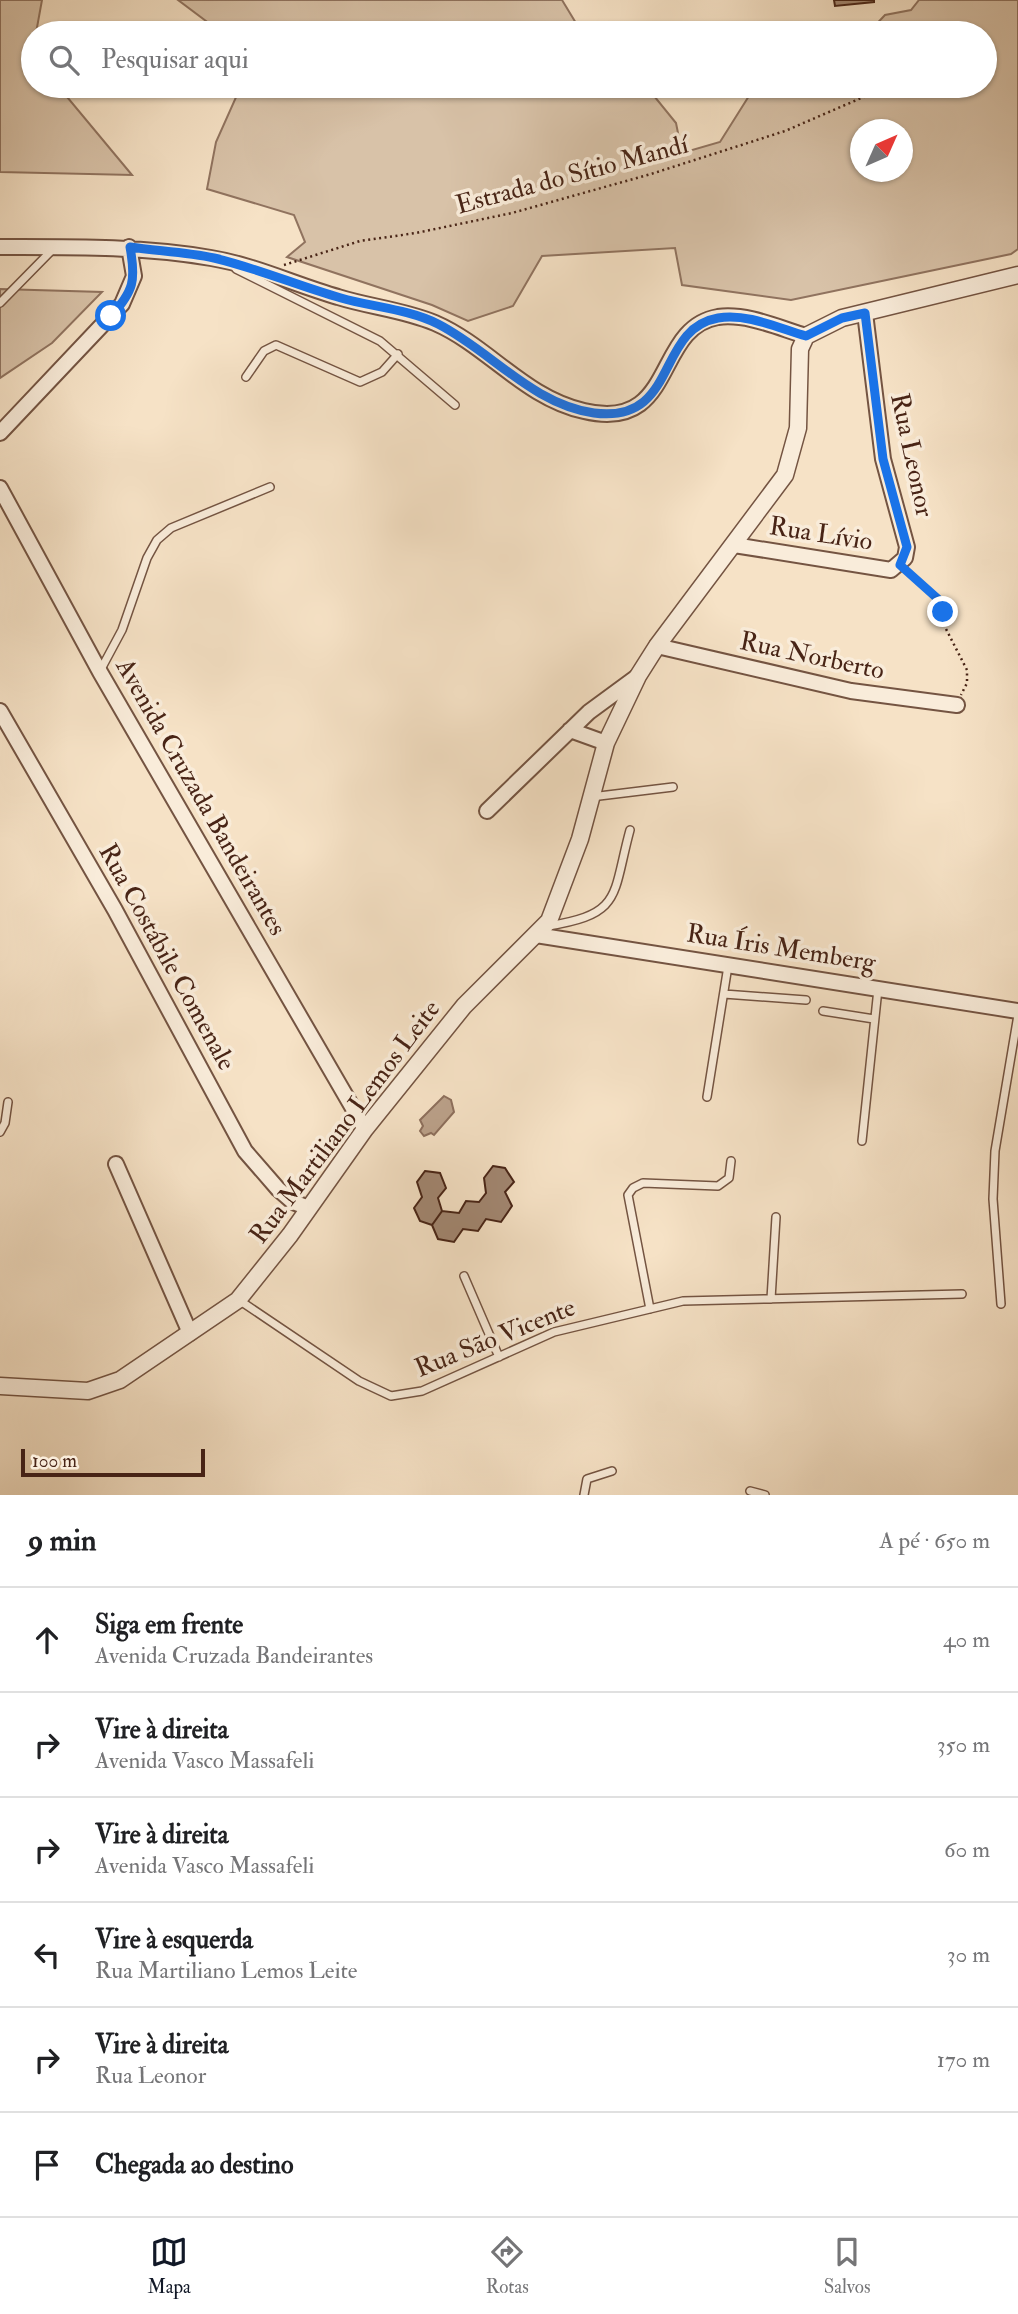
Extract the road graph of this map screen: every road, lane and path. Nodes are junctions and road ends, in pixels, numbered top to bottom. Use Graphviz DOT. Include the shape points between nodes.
graph roads {
  1 [pos="861,98"];
  2 [pos="0,247"];
  3 [pos="55,247"];
  4 [pos="130,247"];
  5 [pos="214,258"];
  6 [pos="257,271"];
  7 [pos="1018,275"];
  8 [pos="0,303"];
  9 [pos="865,313"];
  10 [pos="806,336"];
  11 [pos="398,354"];
  12 [pos="246,377"];
  13 [pos="456,405"];
  14 [pos="0,432"];
  15 [pos="270,487"];
  16 [pos="0,488"];
  17 [pos="734,545"];
  18 [pos="900,565"];
  19 [pos="657,646"];
  20 [pos="100,672"];
  21 [pos="638,676"];
  22 [pos="957,705"];
  23 [pos="0,711"];
  24 [pos="570,730"];
  25 [pos="606,743"];
  26 [pos="673,787"];
  27 [pos="590,797"];
  28 [pos="487,811"];
  29 [pos="630,830"];
  30 [pos="539,931"];
  31 [pos="728,965"];
  32 [pos="878,989"];
  33 [pos="724,994"];
  34 [pos="806,1000"];
  35 [pos="823,1011"];
  36 [pos="1018,1013"];
  37 [pos="874,1019"];
  38 [pos="707,1097"];
  39 [pos="8,1102"];
  40 [pos="365,1129"];
  41 [pos="0,1132"];
  42 [pos="862,1141"];
  43 [pos="731,1161"];
  44 [pos="116,1164"];
  45 [pos="309,1208"];
  46 [pos="776,1217"];
  47 [pos="464,1276"];
  48 [pos="962,1294"];
  49 [pos="771,1299"];
  50 [pos="238,1300"];
  51 [pos="1002,1304"];
  52 [pos="650,1308"];
  53 [pos="190,1333"];
  54 [pos="499,1357"];
  55 [pos="0,1386"];
  56 [pos="612,1471"];
  57 [pos="750,1491"];
  58 [pos="584,1495"];
  59 [pos="765,1495"];
  1 -- 6 [label="path, Estrada do Sítio Mandí" via="785,131 651,174 512,213 360,241"];
  2 -- 3 [label="street"];
  3 -- 4 [label="street"];
  3 -- 8 [label="lane"];
  4 -- 5 [label="street"];
  4 -- 14 [label="street" via="134,276 122,304"];
  5 -- 6 [label="street"];
  5 -- 11 [label="lane"];
  6 -- 10 [label="street" via="438,324 546,398 611,415 642,403 685,336 701,323 719,317 745,318"];
  7 -- 9 [label="street"];
  9 -- 10 [label="street" via="842,318"];
  9 -- 18 [label="street, Rua Leonor" via="883,459 907,547"];
  10 -- 17 [label="street, Rua Martiliano Lemos Leite" via="800,349 794,452 785,475"];
  11 -- 12 [label="lane" via="382,372 360,382 276,345 264,351"];
  11 -- 13 [label="lane"];
  15 -- 20 [label="lane" via="171,528 157,540"];
  16 -- 20 [label="street, Avenida Cruzada Bandeirantes"];
  17 -- 18 [label="street, Rua Lívio" via="857,566 891,570"];
  17 -- 19 [label="street, Rua Martiliano Lemos Leite"];
  18 -- 22 [label="path" via="938,599 945,627 967,670 967,683"];
  19 -- 21 [label="street, Rua Martiliano Lemos Leite"];
  19 -- 22 [label="street, Rua Norberto" via="851,691"];
  20 -- 40 [label="street, Avenida Cruzada Bandeirantes"];
  21 -- 24 [label="street, Rua Martiliano Lemos Leite"];
  21 -- 25 [label="street, Rua Martiliano Lemos Leite"];
  23 -- 45 [label="street, Rua Costábile Comenale" via="115,910 245,1151 278,1189"];
  24 -- 25 [label="street"];
  24 -- 28 [label="street, Rua Martiliano Lemos Leite"];
  25 -- 27 [label="street, Rua Martiliano Lemos Leite"];
  26 -- 27 [label="lane"];
  27 -- 30 [label="street, Rua Martiliano Lemos Leite" via="564,886"];
  29 -- 30 [label="lane" via="605,908"];
  30 -- 31 [label="street, Rua Íris Memberg"];
  30 -- 40 [label="street, Rua Martiliano Lemos Leite" via="464,1006"];
  31 -- 32 [label="street, Rua Íris Memberg"];
  31 -- 33 [label="lane"];
  32 -- 36 [label="street, Rua Íris Memberg"];
  32 -- 37 [label="lane"];
  33 -- 34 [label="lane"];
  33 -- 38 [label="lane"];
  35 -- 37 [label="lane"];
  36 -- 51 [label="lane" via="995,1151 993,1199"];
  37 -- 42 [label="lane"];
  39 -- 41 [label="lane"];
  40 -- 45 [label="street, Rua Martiliano Lemos Leite"];
  43 -- 52 [label="lane" via="729,1178 718,1186 643,1183 628,1195"];
  44 -- 53 [label="street"];
  45 -- 50 [label="street, Rua Martiliano Lemos Leite"];
  46 -- 49 [label="lane"];
  47 -- 54 [label="lane"];
  48 -- 49 [label="lane, Rua São Vicente"];
  49 -- 52 [label="lane, Rua São Vicente" via="683,1301"];
  50 -- 53 [label="street, Rua Martiliano Lemos Leite"];
  50 -- 54 [label="lane, Rua São Vicente" via="359,1381 391,1396 422,1391"];
  52 -- 54 [label="lane, Rua São Vicente" via="554,1332"];
  53 -- 55 [label="street, Rua Martiliano Lemos Leite" via="120,1380 100,1388"];
  56 -- 58 [label="lane" via="587,1479"];
  57 -- 59 [label="lane"];
}
